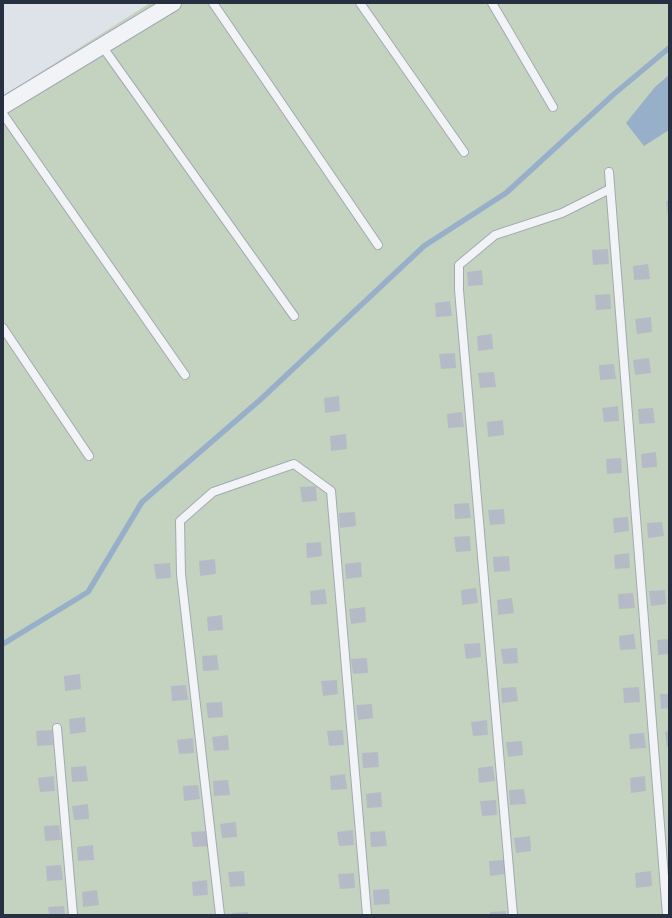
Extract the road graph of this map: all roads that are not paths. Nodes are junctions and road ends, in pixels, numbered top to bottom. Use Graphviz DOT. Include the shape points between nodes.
graph roads {
  1 [pos="173,3"];
  2 [pos="213,3"];
  3 [pos="360,3"];
  4 [pos="492,3"];
  5 [pos="102,46"];
  6 [pos="3,106"];
  7 [pos="553,107"];
  8 [pos="3,114"];
  9 [pos="464,152"];
  10 [pos="609,172"];
  11 [pos="610,189"];
  12 [pos="378,245"];
  13 [pos="294,316"];
  14 [pos="3,328"];
  15 [pos="185,375"];
  16 [pos="90,456"];
  17 [pos="57,728"];
  18 [pos="73,915"];
  19 [pos="220,915"];
  20 [pos="367,915"];
  21 [pos="513,915"];
  22 [pos="667,915"];
  1 -- 5 [label="street"];
  2 -- 12 [label="lane"];
  3 -- 9 [label="lane"];
  4 -- 7 [label="lane"];
  5 -- 6 [label="street"];
  5 -- 13 [label="lane"];
  8 -- 15 [label="lane"];
  10 -- 11 [label="lane"];
  11 -- 21 [label="lane" via="562,213 495,235 458,265"];
  11 -- 22 [label="lane"];
  14 -- 16 [label="lane"];
  17 -- 18 [label="lane"];
  19 -- 20 [label="lane" via="181,574 180,521 213,492 294,464 331,491"];
}
